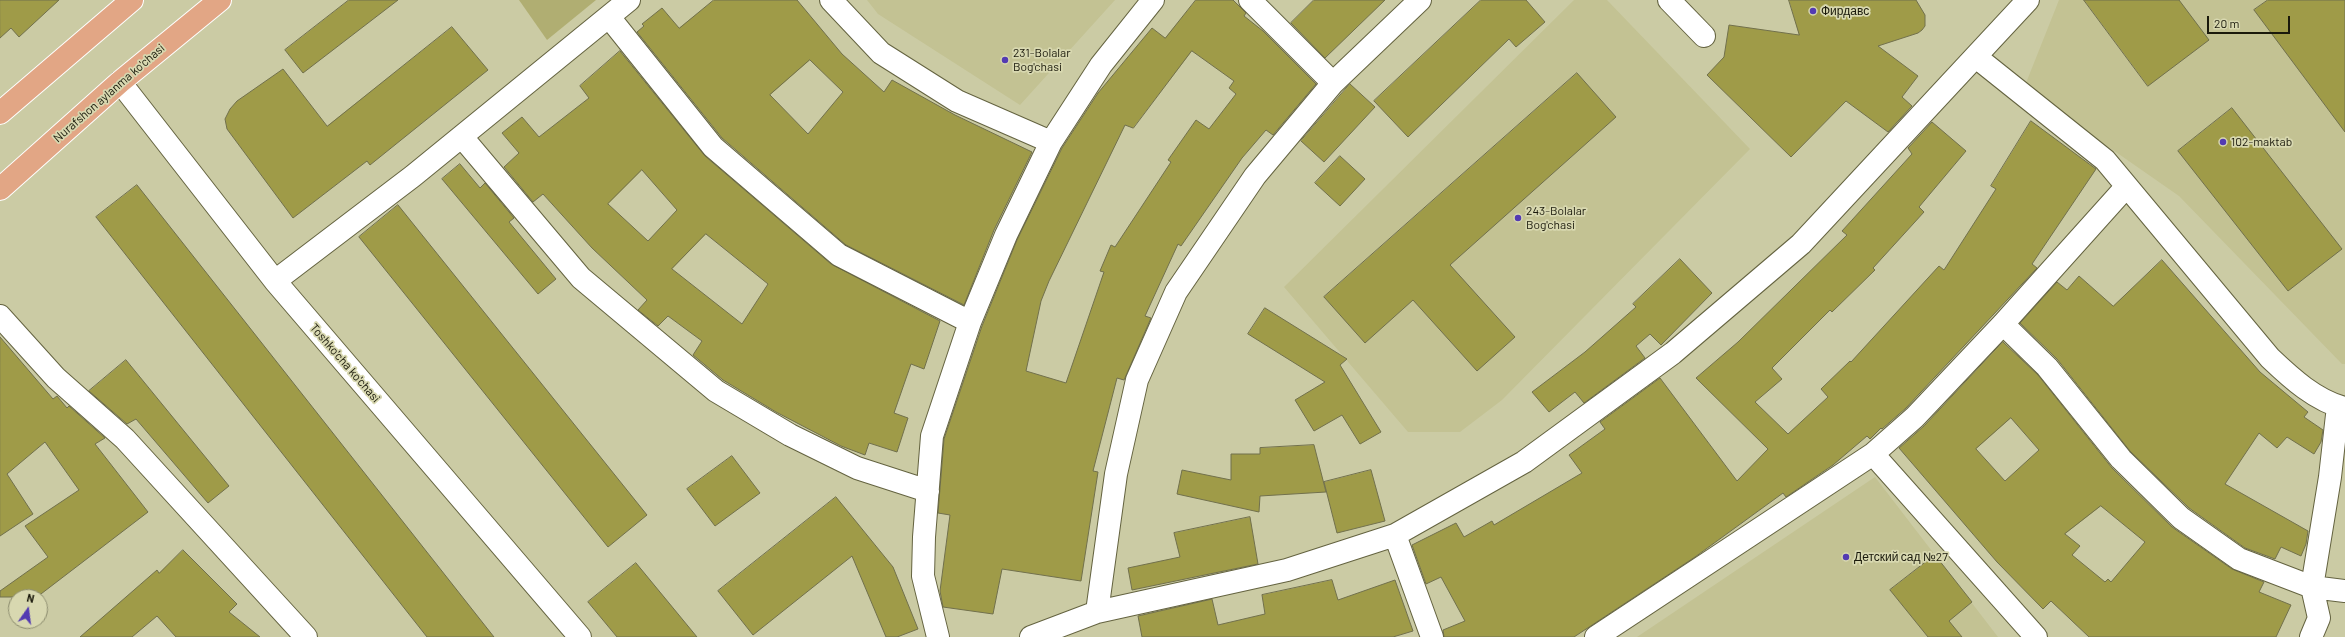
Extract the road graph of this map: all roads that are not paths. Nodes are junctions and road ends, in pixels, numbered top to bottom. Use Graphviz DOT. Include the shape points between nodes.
graph roads {
  1 [pos="132,0"];
  2 [pos="220,0"];
  3 [pos="629,0"];
  4 [pos="831,0"];
  5 [pos="1153,0"];
  6 [pos="1250,0"];
  7 [pos="1420,0"];
  8 [pos="1669,0"];
  9 [pos="2028,0"];
  10 [pos="609,17"];
  11 [pos="1704,36"];
  12 [pos="1976,57"];
  13 [pos="120,82"];
  14 [pos="1332,84"];
  15 [pos="0,113"];
  16 [pos="462,138"];
  17 [pos="1051,142"];
  18 [pos="2126,187"];
  19 [pos="0,189"];
  20 [pos="275,281"];
  21 [pos="0,316"];
  22 [pos="970,322"];
  23 [pos="2003,324"];
  24 [pos="2341,407"];
  25 [pos="1873,454"];
  26 [pos="928,491"];
  27 [pos="1395,535"];
  28 [pos="2312,587"];
  29 [pos="2345,591"];
  30 [pos="1097,612"];
  31 [pos="306,637"];
  32 [pos="578,637"];
  33 [pos="938,637"];
  34 [pos="1031,637"];
  35 [pos="1432,637"];
  36 [pos="1596,637"];
  37 [pos="2036,637"];
  38 [pos="2311,637"];
  1 -- 15 [label="main road"];
  2 -- 13 [label="main road, Nurafshon aylanma ko'chasi"];
  3 -- 10 [label="street"];
  4 -- 17 [label="street" via="881,52 957,101"];
  5 -- 17 [label="street" via="1101,65"];
  6 -- 14 [label="street"];
  7 -- 14 [label="street"];
  8 -- 11 [label="street"];
  9 -- 12 [label="street"];
  10 -- 16 [label="street"];
  10 -- 22 [label="street" via="713,147 839,255"];
  12 -- 18 [label="street" via="2105,160"];
  12 -- 27 [label="street" via="1801,244 1673,353 1524,462"];
  13 -- 19 [label="main road, Nurafshon aylanma ko'chasi"];
  13 -- 20 [label="street, Toshko'cha ko'chasi"];
  14 -- 30 [label="street" via="1255,176 1176,292 1136,380 1116,474"];
  16 -- 20 [label="street"];
  16 -- 26 [label="street" via="581,278 716,391 790,435 857,468"];
  17 -- 22 [label="street" via="1006,235"];
  18 -- 23 [label="street"];
  18 -- 24 [label="street" via="2270,358 2320,398"];
  20 -- 32 [label="street, Toshko'cha ko'chasi"];
  21 -- 31 [label="street" via="56,378 125,439"];
  22 -- 26 [label="street" via="932,436"];
  23 -- 25 [label="street" via="1915,417"];
  23 -- 28 [label="street" via="2047,367 2121,459 2181,518 2239,559"];
  24 -- 28 [label="street"];
  25 -- 36 [label="street"];
  25 -- 37 [label="street"];
  26 -- 33 [label="street" via="923,576"];
  27 -- 30 [label="street" via="1287,570 1197,592"];
  27 -- 35 [label="street"];
  28 -- 29 [label="street"];
  28 -- 38 [label="street" via="2319,618"];
  30 -- 34 [label="street"];
}
